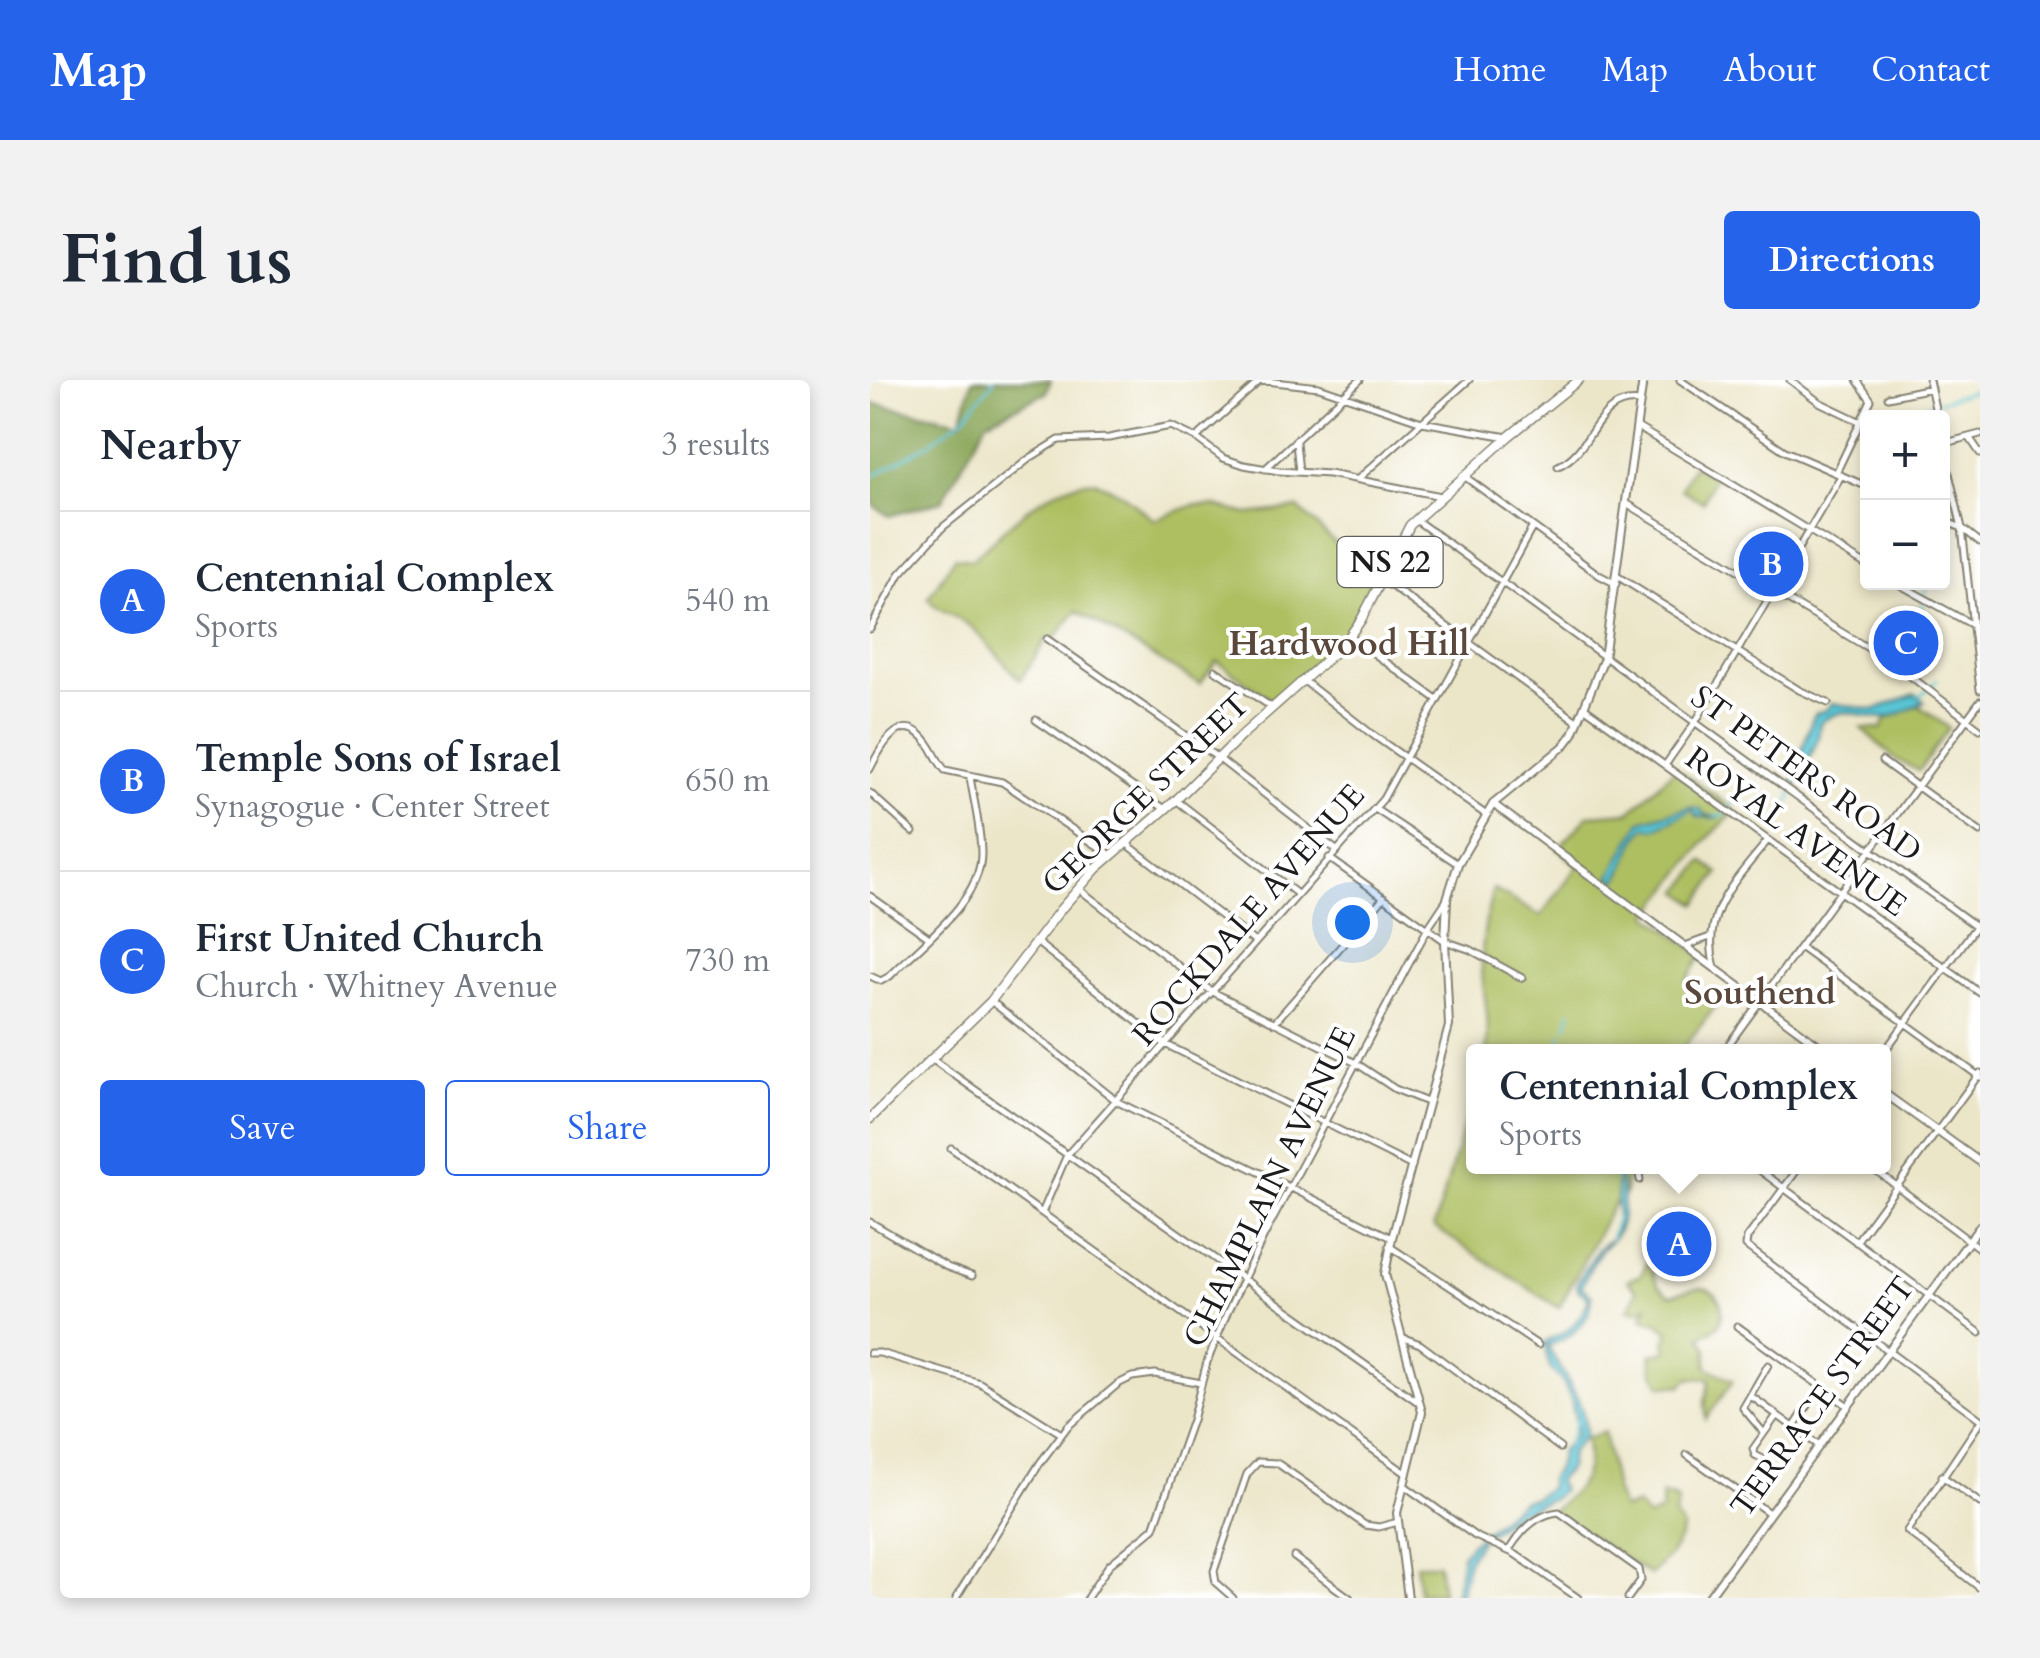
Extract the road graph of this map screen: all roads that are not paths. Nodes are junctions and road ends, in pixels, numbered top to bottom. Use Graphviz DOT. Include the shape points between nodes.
graph roads {
  1 [pos="1260,380"];
  2 [pos="1360,380"];
  3 [pos="1469,380"];
  4 [pos="1579,380"];
  5 [pos="1643,380"];
  6 [pos="1680,380"];
  7 [pos="1790,380"];
  8 [pos="1857,380"];
  9 [pos="1930,384"];
  10 [pos="1342,395"];
  11 [pos="1888,398"];
  12 [pos="1640,402"];
  13 [pos="1866,410"];
  14 [pos="1935,410"];
  15 [pos="1422,422"];
  16 [pos="1860,422"];
  17 [pos="1860,424"];
  18 [pos="1637,427"];
  19 [pos="1980,434"];
  20 [pos="1508,437"];
  21 [pos="1969,437"];
  22 [pos="1196,438"];
  23 [pos="1296,442"];
  24 [pos="1950,442"];
  25 [pos="1980,453"];
  26 [pos="1558,466"];
  27 [pos="1265,470"];
  28 [pos="1299,472"];
  29 [pos="1838,474"];
  30 [pos="1464,476"];
  31 [pos="1950,478"];
  32 [pos="1358,480"];
  33 [pos="1860,484"];
  34 [pos="1440,496"];
  35 [pos="1626,503"];
  36 [pos="1416,520"];
  37 [pos="1950,523"];
  38 [pos="1532,528"];
  39 [pos="1962,528"];
  40 [pos="1808,530"];
  41 [pos="1980,542"];
  42 [pos="1860,561"];
  43 [pos="1383,580"];
  44 [pos="1616,580"];
  45 [pos="1502,583"];
  46 [pos="1773,590"];
  47 [pos="1910,590"];
  48 [pos="1971,623"];
  49 [pos="870,629"];
  50 [pos="1980,629"];
  51 [pos="1350,636"];
  52 [pos="1047,638"];
  53 [pos="1469,643"];
  54 [pos="1738,650"];
  55 [pos="1604,658"];
  56 [pos="1215,670"];
  57 [pos="1304,681"];
  58 [pos="1980,690"];
  59 [pos="1438,700"];
  60 [pos="1980,701"];
  61 [pos="1828,703"];
  62 [pos="1584,707"];
  63 [pos="1273,708"];
  64 [pos="1965,719"];
  65 [pos="1036,720"];
  66 [pos="1696,721"];
  67 [pos="1578,722"];
  68 [pos="1980,729"];
  69 [pos="1218,758"];
  70 [pos="1406,759"];
  71 [pos="1882,761"];
  72 [pos="1666,765"];
  73 [pos="870,768"];
  74 [pos="970,777"];
  75 [pos="1919,786"];
  76 [pos="870,793"];
  77 [pos="1176,800"];
  78 [pos="1493,804"];
  79 [pos="1166,809"];
  80 [pos="1376,810"];
  81 [pos="1485,814"];
  82 [pos="913,832"];
  83 [pos="1980,832"];
  84 [pos="1768,840"];
  85 [pos="1127,844"];
  86 [pos="1336,850"];
  87 [pos="1872,850"];
  88 [pos="1111,854"];
  89 [pos="1329,858"];
  90 [pos="1458,864"];
  91 [pos="1079,889"];
  92 [pos="1840,891"];
  93 [pos="1297,894"];
  94 [pos="870,896"];
  95 [pos="1384,896"];
  96 [pos="1447,898"];
  97 [pos="1979,926"];
  98 [pos="1428,928"];
  99 [pos="1710,937"];
  100 [pos="928,938"];
  101 [pos="1446,941"];
  102 [pos="1035,942"];
  103 [pos="1255,942"];
  104 [pos="1684,946"];
  105 [pos="1800,947"];
  106 [pos="1945,967"];
  107 [pos="1715,970"];
  108 [pos="870,976"];
  109 [pos="1522,978"];
  110 [pos="1212,992"];
  111 [pos="1980,994"];
  112 [pos="992,1002"];
  113 [pos="1760,1002"];
  114 [pos="1274,1022"];
  115 [pos="1904,1023"];
  116 [pos="1166,1044"];
  117 [pos="1729,1044"];
  118 [pos="1817,1044"];
  119 [pos="1890,1044"];
  120 [pos="933,1060"];
  121 [pos="1356,1063"];
  122 [pos="1979,1075"];
  123 [pos="1891,1098"];
  124 [pos="1116,1100"];
  125 [pos="1428,1102"];
  126 [pos="870,1119"];
  127 [pos="1324,1122"];
  128 [pos="1938,1132"];
  129 [pos="951,1148"];
  130 [pos="1067,1155"];
  131 [pos="1980,1162"];
  132 [pos="1412,1166"];
  133 [pos="1639,1174"];
  134 [pos="1764,1174"];
  135 [pos="1794,1174"];
  136 [pos="1881,1174"];
  137 [pos="1640,1180"];
  138 [pos="1897,1186"];
  139 [pos="1290,1187"];
  140 [pos="1783,1189"];
  141 [pos="1042,1214"];
  142 [pos="870,1222"];
  143 [pos="1980,1226"];
  144 [pos="1390,1242"];
  145 [pos="1856,1242"];
  146 [pos="1968,1242"];
  147 [pos="1980,1249"];
  148 [pos="972,1276"];
  149 [pos="1243,1280"];
  150 [pos="1929,1296"];
  151 [pos="1737,1326"];
  152 [pos="1980,1333"];
  153 [pos="1216,1338"];
  154 [pos="1404,1338"];
  155 [pos="1538,1345"];
  156 [pos="870,1352"];
  157 [pos="1887,1352"];
  158 [pos="1768,1365"];
  159 [pos="1201,1383"];
  160 [pos="1751,1396"];
  161 [pos="1813,1398"];
  162 [pos="1420,1404"];
  163 [pos="1848,1406"];
  164 [pos="1777,1415"];
  165 [pos="1980,1420"];
  166 [pos="1794,1427"];
  167 [pos="1764,1432"];
  168 [pos="1060,1433"];
  169 [pos="1818,1445"];
  170 [pos="1560,1448"];
  171 [pos="1687,1455"];
  172 [pos="1763,1460"];
  173 [pos="1407,1474"];
  174 [pos="1942,1476"];
  175 [pos="1404,1486"];
  176 [pos="1980,1503"];
  177 [pos="1769,1513"];
  178 [pos="1398,1522"];
  179 [pos="1509,1550"];
  180 [pos="1294,1557"];
  181 [pos="1980,1588"];
  182 [pos="956,1598"];
  183 [pos="1087,1598"];
  184 [pos="1233,1598"];
  185 [pos="1350,1598"];
  186 [pos="1408,1598"];
  187 [pos="1578,1598"];
  188 [pos="1628,1598"];
  189 [pos="1708,1598"];
  1 -- 10 [label="street"];
  1 -- 22 [label="street"];
  2 -- 10 [label="street"];
  3 -- 15 [label="street"];
  4 -- 20 [label="main road, GEORGE STREET / NS 22"];
  5 -- 12 [label="main road"];
  6 -- 29 [label="street" via="1785,451"];
  7 -- 16 [label="street"];
  8 -- 13 [label="street" via="1871,400"];
  9 -- 11 [label="street"];
  9 -- 14 [label="street"];
  10 -- 15 [label="street"];
  10 -- 23 [label="street"];
  12 -- 18 [label="main road"];
  12 -- 26 [label="street" via="1613,405 1574,457"];
  15 -- 20 [label="street"];
  15 -- 32 [label="street"];
  17 -- 29 [label="street"];
  18 -- 35 [label="main road"];
  18 -- 40 [label="street"];
  19 -- 21 [label="street"];
  20 -- 30 [label="main road, GEORGE STREET / NS 22"];
  21 -- 24 [label="street"];
  21 -- 25 [label="street"];
  22 -- 27 [label="street" via="1224,458"];
  22 -- 49 [label="street" via="1166,426 1063,439 1044,448 928,542 900,574"];
  23 -- 27 [label="street"];
  23 -- 28 [label="street"];
  27 -- 28 [label="street"];
  28 -- 32 [label="street"];
  29 -- 33 [label="street"];
  29 -- 40 [label="street"];
  30 -- 34 [label="main road, GEORGE STREET / NS 22"];
  30 -- 38 [label="street"];
  31 -- 39 [label="street"];
  32 -- 34 [label="street"];
  34 -- 36 [label="main road, GEORGE STREET / NS 22"];
  35 -- 44 [label="main road"];
  35 -- 46 [label="street"];
  36 -- 43 [label="main road, GEORGE STREET / NS 22"];
  36 -- 45 [label="street, ST PETERS ROAD"];
  37 -- 39 [label="street"];
  38 -- 44 [label="street" via="1599,576"];
  38 -- 45 [label="street, ROCKDALE AVENUE"];
  39 -- 41 [label="street"];
  39 -- 48 [label="street"];
  40 -- 42 [label="street"];
  40 -- 46 [label="street"];
  43 -- 51 [label="main road, GEORGE STREET / NS 22"];
  43 -- 53 [label="street"];
  44 -- 54 [label="street"];
  44 -- 55 [label="main road"];
  45 -- 53 [label="street, ROCKDALE AVENUE"];
  45 -- 55 [label="street, ST PETERS ROAD"];
  46 -- 54 [label="street"];
  46 -- 64 [label="street" via="1893,663"];
  47 -- 48 [label="street"];
  48 -- 50 [label="street"];
  48 -- 58 [label="street"];
  51 -- 57 [label="main road, GEORGE STREET / NS 22"];
  51 -- 59 [label="street"];
  52 -- 69 [label="street"];
  53 -- 59 [label="street, ROCKDALE AVENUE"];
  53 -- 67 [label="street"];
  54 -- 61 [label="street"];
  54 -- 66 [label="street"];
  55 -- 62 [label="main road"];
  55 -- 66 [label="street, ST PETERS ROAD"];
  56 -- 63 [label="street"];
  57 -- 63 [label="main road, GEORGE STREET / NS 22"];
  57 -- 70 [label="street"];
  59 -- 70 [label="street, ROCKDALE AVENUE"];
  60 -- 64 [label="street"];
  62 -- 67 [label="main road"];
  62 -- 72 [label="street, ROYAL AVENUE"];
  63 -- 69 [label="main road, GEORGE STREET / NS 22"];
  64 -- 68 [label="street"];
  64 -- 75 [label="street"];
  65 -- 79 [label="street"];
  66 -- 72 [label="street"];
  66 -- 87 [label="street, ST PETERS ROAD"];
  67 -- 78 [label="main road" via="1557,755"];
  69 -- 77 [label="main road, GEORGE STREET / NS 22"];
  69 -- 86 [label="street"];
  70 -- 80 [label="street, ROCKDALE AVENUE"];
  70 -- 81 [label="street"];
  71 -- 75 [label="street"];
  72 -- 84 [label="street, ROYAL AVENUE"];
  73 -- 74 [label="street" via="890,735 908,729 924,737 945,770"];
  74 -- 88 [label="street" via="1006,784"];
  74 -- 100 [label="street" via="978,872 964,901"];
  75 -- 83 [label="street"];
  75 -- 87 [label="street"];
  76 -- 82 [label="street"];
  77 -- 79 [label="main road, GEORGE STREET / NS 22"];
  77 -- 93 [label="street"];
  78 -- 81 [label="main road"];
  78 -- 104 [label="main road"];
  79 -- 85 [label="main road, GEORGE STREET / NS 22"];
  80 -- 86 [label="street, ROCKDALE AVENUE"];
  80 -- 90 [label="street"];
  81 -- 90 [label="main road"];
  84 -- 92 [label="street, ROYAL AVENUE"];
  84 -- 99 [label="street" via="1719,905"];
  85 -- 88 [label="main road, GEORGE STREET / NS 22"];
  85 -- 103 [label="street"];
  86 -- 89 [label="street, ROCKDALE AVENUE"];
  87 -- 92 [label="street"];
  87 -- 97 [label="street, ST PETERS ROAD"];
  88 -- 91 [label="main road, GEORGE STREET / NS 22"];
  89 -- 93 [label="street, ROCKDALE AVENUE"];
  89 -- 95 [label="street"];
  90 -- 96 [label="main road"];
  91 -- 102 [label="main road, GEORGE STREET / NS 22"];
  91 -- 110 [label="street"];
  92 -- 105 [label="street"];
  92 -- 106 [label="street, ROYAL AVENUE"];
  93 -- 103 [label="street, ROCKDALE AVENUE"];
  94 -- 100 [label="street"];
  95 -- 98 [label="street"];
  95 -- 114 [label="street"];
  96 -- 98 [label="street, CHAMPLAIN AVENUE"];
  96 -- 101 [label="main road"];
  97 -- 106 [label="street"];
  98 -- 101 [label="street"];
  98 -- 121 [label="street, CHAMPLAIN AVENUE"];
  99 -- 104 [label="street"];
  99 -- 107 [label="street"];
  100 -- 108 [label="street" via="884,980"];
  101 -- 109 [label="street"];
  101 -- 125 [label="main road" via="1450,1026"];
  102 -- 112 [label="main road, GEORGE STREET / NS 22"];
  102 -- 116 [label="street"];
  103 -- 110 [label="street, ROCKDALE AVENUE"];
  104 -- 107 [label="main road"];
  105 -- 113 [label="street"];
  105 -- 115 [label="street"];
  106 -- 111 [label="street, ROYAL AVENUE"];
  106 -- 115 [label="street"];
  107 -- 113 [label="main road"];
  110 -- 114 [label="street"];
  110 -- 116 [label="street, ROCKDALE AVENUE"];
  112 -- 120 [label="main road, GEORGE STREET / NS 22"];
  112 -- 124 [label="street"];
  113 -- 117 [label="street"];
  113 -- 118 [label="main road"];
  114 -- 121 [label="street"];
  115 -- 119 [label="street"];
  115 -- 122 [label="street"];
  116 -- 124 [label="street, ROCKDALE AVENUE"];
  116 -- 127 [label="street"];
  120 -- 126 [label="main road, GEORGE STREET / NS 22"];
  120 -- 130 [label="street"];
  121 -- 125 [label="street"];
  121 -- 127 [label="street, CHAMPLAIN AVENUE"];
  122 -- 128 [label="street"];
  123 -- 128 [label="main road"];
  124 -- 130 [label="street, ROCKDALE AVENUE"];
  124 -- 139 [label="street"];
  125 -- 132 [label="main road"];
  127 -- 132 [label="street"];
  127 -- 139 [label="street, CHAMPLAIN AVENUE"];
  128 -- 131 [label="main road"];
  128 -- 138 [label="street"];
  129 -- 141 [label="street"];
  130 -- 141 [label="street, ROCKDALE AVENUE"];
  130 -- 149 [label="street"];
  132 -- 144 [label="main road"];
  133 -- 137 [label="street"];
  134 -- 140 [label="street"];
  135 -- 140 [label="street"];
  136 -- 138 [label="street"];
  138 -- 145 [label="street"];
  138 -- 146 [label="street"];
  139 -- 144 [label="street"];
  139 -- 149 [label="street, CHAMPLAIN AVENUE"];
  140 -- 145 [label="street"];
  140 -- 157 [label="street" via="1745,1243"];
  141 -- 153 [label="street"];
  142 -- 148 [label="street"];
  143 -- 146 [label="main road, TERRACE STREET"];
  144 -- 154 [label="main road" via="1385,1274"];
  144 -- 155 [label="street"];
  145 -- 150 [label="street"];
  146 -- 147 [label="street"];
  146 -- 150 [label="main road, TERRACE STREET"];
  149 -- 153 [label="street, CHAMPLAIN AVENUE"];
  149 -- 162 [label="street"];
  150 -- 152 [label="street"];
  150 -- 157 [label="main road, TERRACE STREET"];
  151 -- 163 [label="street"];
  153 -- 159 [label="street, CHAMPLAIN AVENUE"];
  153 -- 173 [label="street"];
  154 -- 162 [label="main road"];
  154 -- 170 [label="street"];
  156 -- 168 [label="street" via="980,1383"];
  157 -- 163 [label="main road, TERRACE STREET"];
  157 -- 165 [label="street"];
  158 -- 160 [label="street"];
  159 -- 168 [label="street" via="1132,1377"];
  159 -- 183 [label="street, CHAMPLAIN AVENUE" via="1154,1528 1109,1565"];
  160 -- 164 [label="street"];
  160 -- 167 [label="street" via="1742,1408"];
  161 -- 166 [label="street"];
  162 -- 173 [label="main road"];
  163 -- 169 [label="main road, TERRACE STREET"];
  164 -- 166 [label="street"];
  164 -- 167 [label="street"];
  165 -- 174 [label="street"];
  166 -- 169 [label="street"];
  167 -- 172 [label="street" via="1753,1450"];
  168 -- 182 [label="street"];
  169 -- 177 [label="main road, TERRACE STREET"];
  171 -- 177 [label="street"];
  173 -- 175 [label="main road"];
  174 -- 176 [label="street"];
  174 -- 181 [label="street" via="1907,1529"];
  175 -- 178 [label="main road"];
  175 -- 179 [label="street" via="1475,1536"];
  177 -- 189 [label="main road, TERRACE STREET"];
  178 -- 184 [label="street" via="1364,1525 1277,1464 1258,1462 1247,1474 1214,1571 1217,1585"];
  178 -- 186 [label="main road"];
  179 -- 187 [label="street"];
  179 -- 188 [label="street" via="1524,1530 1560,1513 1640,1569 1641,1580"];
  180 -- 185 [label="street"];
}
